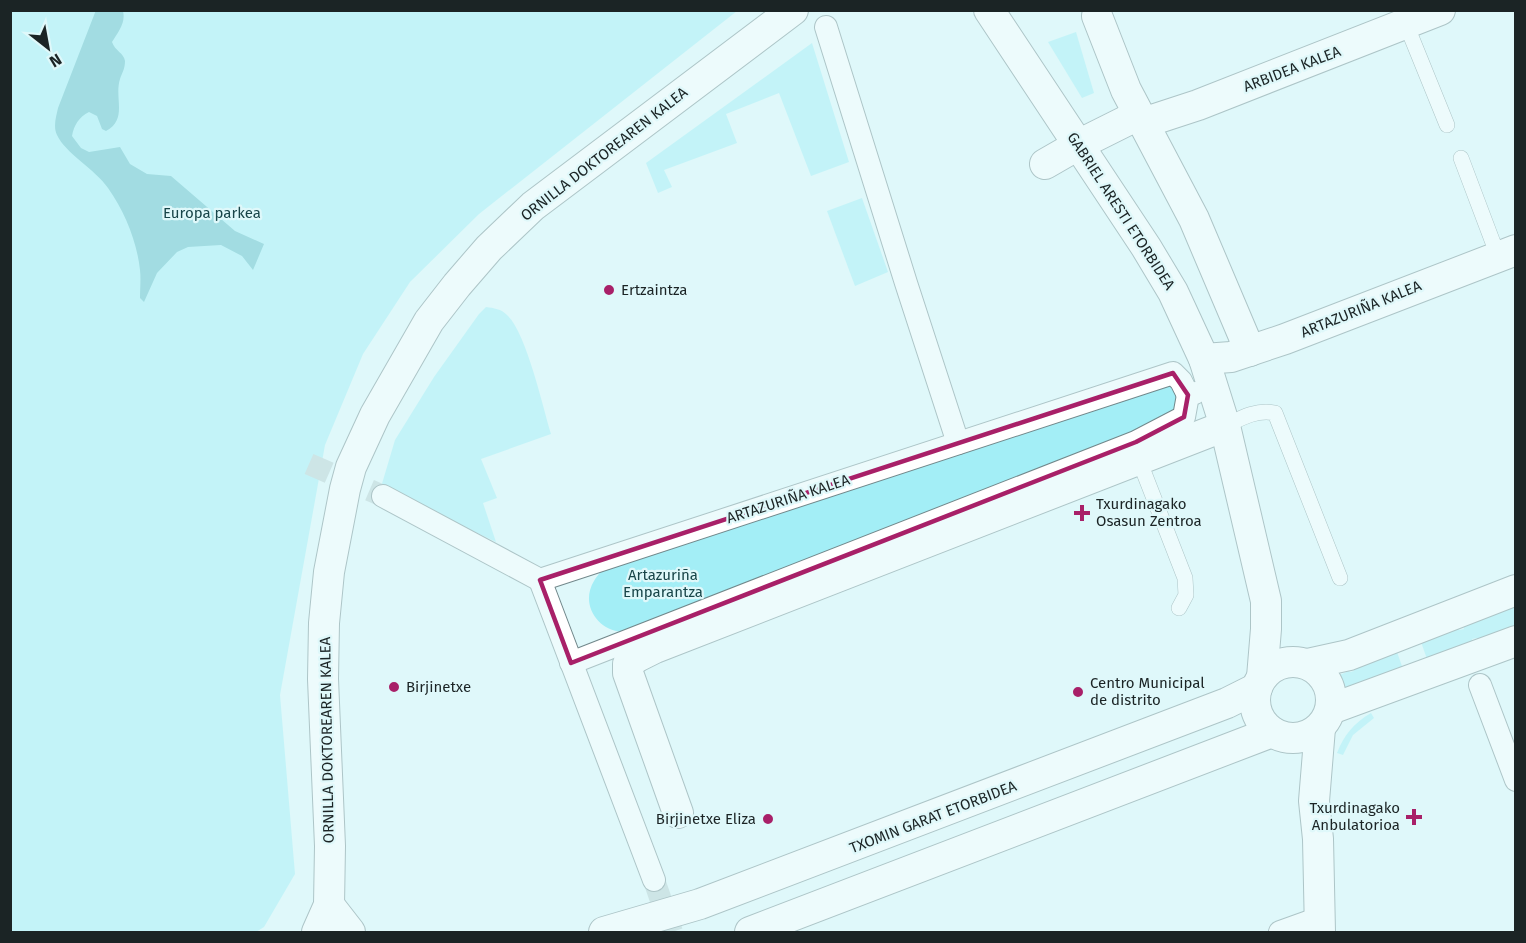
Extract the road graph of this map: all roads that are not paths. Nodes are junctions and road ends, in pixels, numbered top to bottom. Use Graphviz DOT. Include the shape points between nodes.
graph roads {
  1 [pos="793,10"];
  2 [pos="989,10"];
  3 [pos="1440,10"];
  4 [pos="1399,15"];
  5 [pos="1097,16"];
  6 [pos="826,27"];
  7 [pos="1138,115"];
  8 [pos="1447,125"];
  9 [pos="1078,145"];
  10 [pos="1461,158"];
  11 [pos="1045,164"];
  12 [pos="1507,253"];
  13 [pos="1250,351"];
  14 [pos="1204,359"];
  15 [pos="1225,426"];
  16 [pos="958,443"];
  17 [pos="1139,460"];
  18 [pos="383,496"];
  19 [pos="1341,578"];
  20 [pos="540,580"];
  21 [pos="1515,590"];
  22 [pos="1266,601"];
  23 [pos="1179,608"];
  24 [pos="1515,641"];
  25 [pos="571,663"];
  26 [pos="1308,664"];
  27 [pos="1259,683"];
  28 [pos="1480,685"];
  29 [pos="1325,719"];
  30 [pos="1278,735"];
  31 [pos="1515,780"];
  32 [pos="1314,801"];
  33 [pos="678,813"];
  34 [pos="654,880"];
  35 [pos="333,923"];
  36 [pos="1319,925"];
  37 [pos="317,933"];
  38 [pos="351,933"];
  39 [pos="604,933"];
  40 [pos="750,933"];
  41 [pos="1281,933"];
  1 -- 35 [label="street, ORNILLA DOKTOREAREN KALEA" via="533,206 489,248 429,321 375,415 345,489 324,623"];
  2 -- 9 [label="street, GABRIEL ARESTI ETORBIDEA"];
  3 -- 4 [label="street, ARBIDEA KALEA"];
  4 -- 7 [label="street, ARBIDEA KALEA" via="1198,105"];
  4 -- 8 [label="lane"];
  5 -- 7 [label="street"];
  6 -- 16 [label="street"];
  7 -- 9 [label="street, ARBIDEA KALEA"];
  7 -- 13 [label="street" via="1194,219"];
  9 -- 11 [label="street, ARBIDEA KALEA"];
  9 -- 14 [label="street, GABRIEL ARESTI ETORBIDEA" via="1173,292"];
  10 -- 12 [label="lane"];
  12 -- 13 [label="street, ARTAZURIÑA KALEA"];
  13 -- 14 [label="street, ARTAZURIÑA KALEA"];
  14 -- 15 [label="street, GABRIEL ARESTI ETORBIDEA"];
  15 -- 17 [label="street"];
  15 -- 19 [label="lane" via="1250,414 1275,413"];
  15 -- 22 [label="street, GABRIEL ARESTI ETORBIDEA"];
  16 -- 20 [label="street, ARTAZURIÑA KALEA"];
  16 -- 25 [label="street, ARTAZURIÑA KALEA" via="1173,373 1191,394 1184,417 1136,442"];
  17 -- 23 [label="lane" via="1185,578 1186,595"];
  17 -- 33 [label="street" via="636,657 628,664 628,673"];
  18 -- 20 [label="street"];
  20 -- 25 [label="street"];
  21 -- 26 [label="street" via="1349,655"];
  22 -- 26 [label="street"];
  22 -- 27 [label="street"];
  24 -- 29 [label="street"];
  25 -- 34 [label="street"];
  26 -- 27 [label="street" via="1283,663 1271,668"];
  26 -- 29 [label="street" via="1325,678 1332,698"];
  27 -- 30 [label="street" via="1254,700 1257,713 1263,724"];
  27 -- 39 [label="street, TXOMIN GARAT ETORBIDEA" via="1227,703 844,850 700,904"];
  28 -- 31 [label="street"];
  29 -- 30 [label="street" via="1303,736"];
  29 -- 32 [label="street"];
  30 -- 32 [label="street"];
  30 -- 40 [label="street"];
  32 -- 36 [label="street"];
  35 -- 37 [label="street, ORNILLA DOKTOREAREN KALEA"];
  35 -- 38 [label="street"];
  36 -- 41 [label="street"];
}
